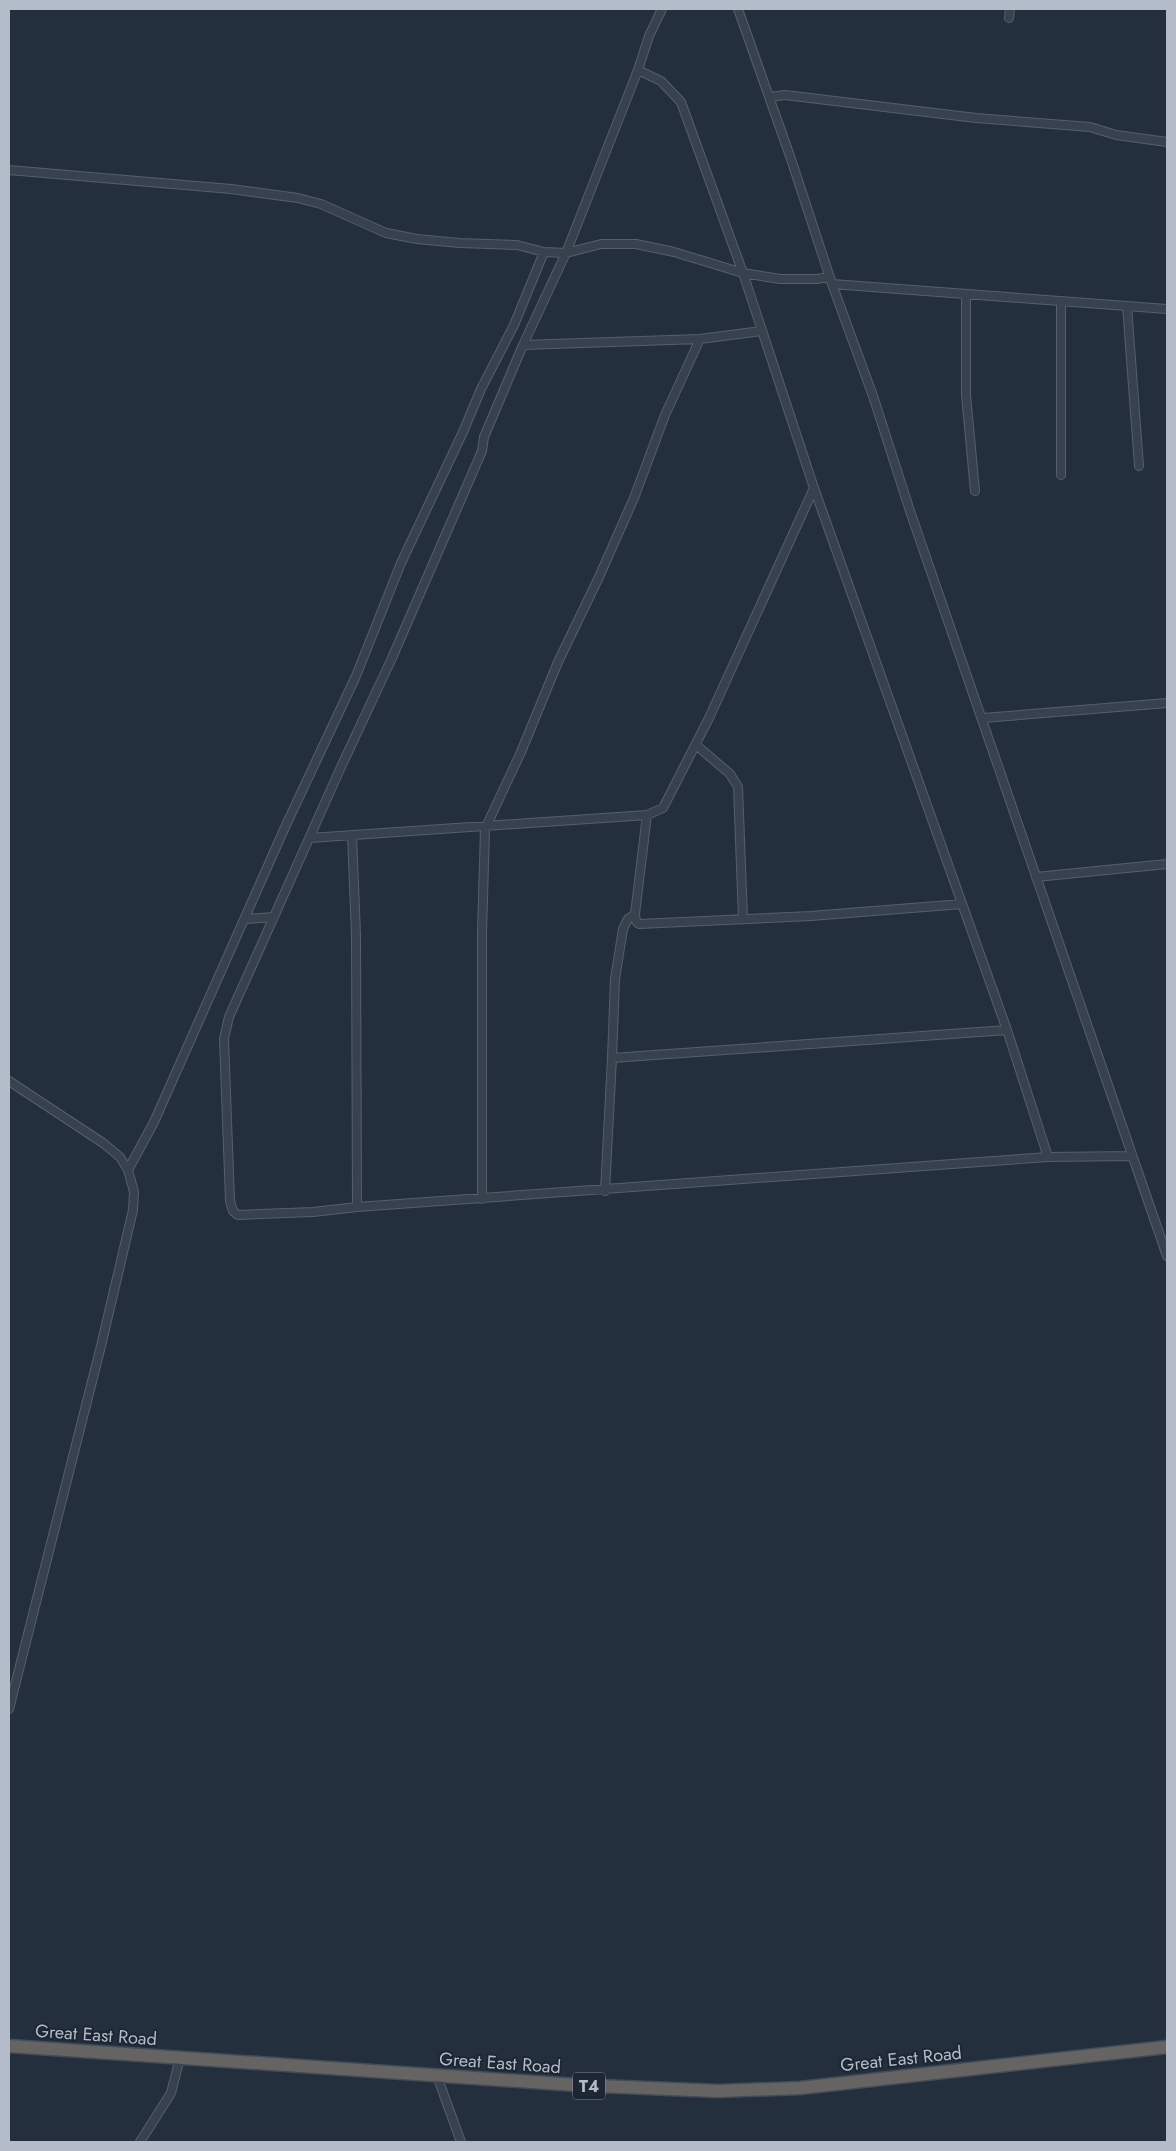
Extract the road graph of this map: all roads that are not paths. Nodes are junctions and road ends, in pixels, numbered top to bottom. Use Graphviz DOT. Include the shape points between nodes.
graph roads {
  1 [pos="662,9"];
  2 [pos="738,9"];
  3 [pos="1010,9"];
  4 [pos="1009,18"];
  5 [pos="638,70"];
  6 [pos="770,97"];
  7 [pos="1167,142"];
  8 [pos="9,170"];
  9 [pos="544,252"];
  10 [pos="566,253"];
  11 [pos="743,273"];
  12 [pos="831,280"];
  13 [pos="966,294"];
  14 [pos="1061,301"];
  15 [pos="1127,306"];
  16 [pos="1167,309"];
  17 [pos="761,331"];
  18 [pos="700,339"];
  19 [pos="522,346"];
  20 [pos="1139,466"];
  21 [pos="1061,475"];
  22 [pos="814,488"];
  23 [pos="975,491"];
  24 [pos="1167,703"];
  25 [pos="983,718"];
  26 [pos="696,745"];
  27 [pos="647,815"];
  28 [pos="487,825"];
  29 [pos="352,835"];
  30 [pos="310,838"];
  31 [pos="1167,864"];
  32 [pos="1036,877"];
  33 [pos="962,904"];
  34 [pos="635,914"];
  35 [pos="274,917"];
  36 [pos="246,919"];
  37 [pos="743,920"];
  38 [pos="1008,1030"];
  39 [pos="612,1058"];
  40 [pos="9,1080"];
  41 [pos="1132,1156"];
  42 [pos="1048,1157"];
  43 [pos="128,1170"];
  44 [pos="605,1191"];
  45 [pos="482,1199"];
  46 [pos="357,1207"];
  47 [pos="1167,1256"];
  48 [pos="9,1709"];
  49 [pos="9,2046"];
  50 [pos="1167,2047"];
  51 [pos="180,2058"];
  52 [pos="437,2076"];
  53 [pos="140,2142"];
  54 [pos="461,2142"];
  1 -- 5 [label="street"];
  2 -- 6 [label="street"];
  3 -- 4 [label="street"];
  5 -- 10 [label="street"];
  5 -- 11 [label="street" via="661,81 681,102"];
  6 -- 7 [label="street" via="785,95 976,118 1090,127 1116,135"];
  6 -- 12 [label="street"];
  8 -- 9 [label="street" via="298,198 321,204 386,234 458,244 517,246"];
  9 -- 10 [label="street"];
  9 -- 36 [label="street" via="514,325 401,563 356,676"];
  10 -- 11 [label="street" via="602,244 636,244"];
  10 -- 19 [label="street"];
  11 -- 12 [label="street" via="780,279"];
  11 -- 17 [label="street"];
  12 -- 13 [label="street"];
  12 -- 25 [label="street"];
  13 -- 14 [label="street"];
  13 -- 23 [label="street" via="966,394"];
  14 -- 15 [label="street"];
  14 -- 21 [label="street"];
  15 -- 16 [label="street"];
  15 -- 20 [label="street"];
  17 -- 18 [label="street"];
  17 -- 22 [label="street"];
  18 -- 19 [label="street"];
  18 -- 28 [label="street" via="618,533"];
  19 -- 30 [label="street" via="436,558"];
  22 -- 26 [label="street"];
  22 -- 33 [label="street"];
  24 -- 25 [label="street"];
  25 -- 32 [label="street"];
  26 -- 27 [label="street" via="663,808"];
  26 -- 37 [label="street" via="730,774 738,787"];
  27 -- 28 [label="street"];
  27 -- 34 [label="street"];
  28 -- 29 [label="street"];
  28 -- 45 [label="street" via="484,834"];
  29 -- 30 [label="street"];
  29 -- 46 [label="street" via="356,935"];
  30 -- 35 [label="street"];
  31 -- 32 [label="street"];
  32 -- 41 [label="street"];
  33 -- 37 [label="street"];
  33 -- 38 [label="street"];
  34 -- 37 [label="street" via="639,924"];
  34 -- 39 [label="street" via="628,918 623,928 615,978"];
  35 -- 36 [label="street"];
  35 -- 46 [label="street" via="225,1029 230,1201 238,1215"];
  36 -- 43 [label="street" via="154,1122"];
  38 -- 39 [label="street"];
  38 -- 42 [label="street"];
  39 -- 44 [label="street"];
  40 -- 43 [label="street" via="103,1143 120,1157"];
  41 -- 42 [label="street"];
  41 -- 47 [label="street"];
  42 -- 44 [label="street"];
  43 -- 48 [label="street" via="134,1192 133,1210"];
  44 -- 45 [label="street"];
  45 -- 46 [label="street"];
  49 -- 51 [label="highway, Great East Road / T4"];
  50 -- 52 [label="highway, Great East Road / T4" via="756,2091 659,2090"];
  51 -- 52 [label="highway, Great East Road / T4"];
  51 -- 53 [label="street" via="171,2093"];
  52 -- 54 [label="street"];
}
